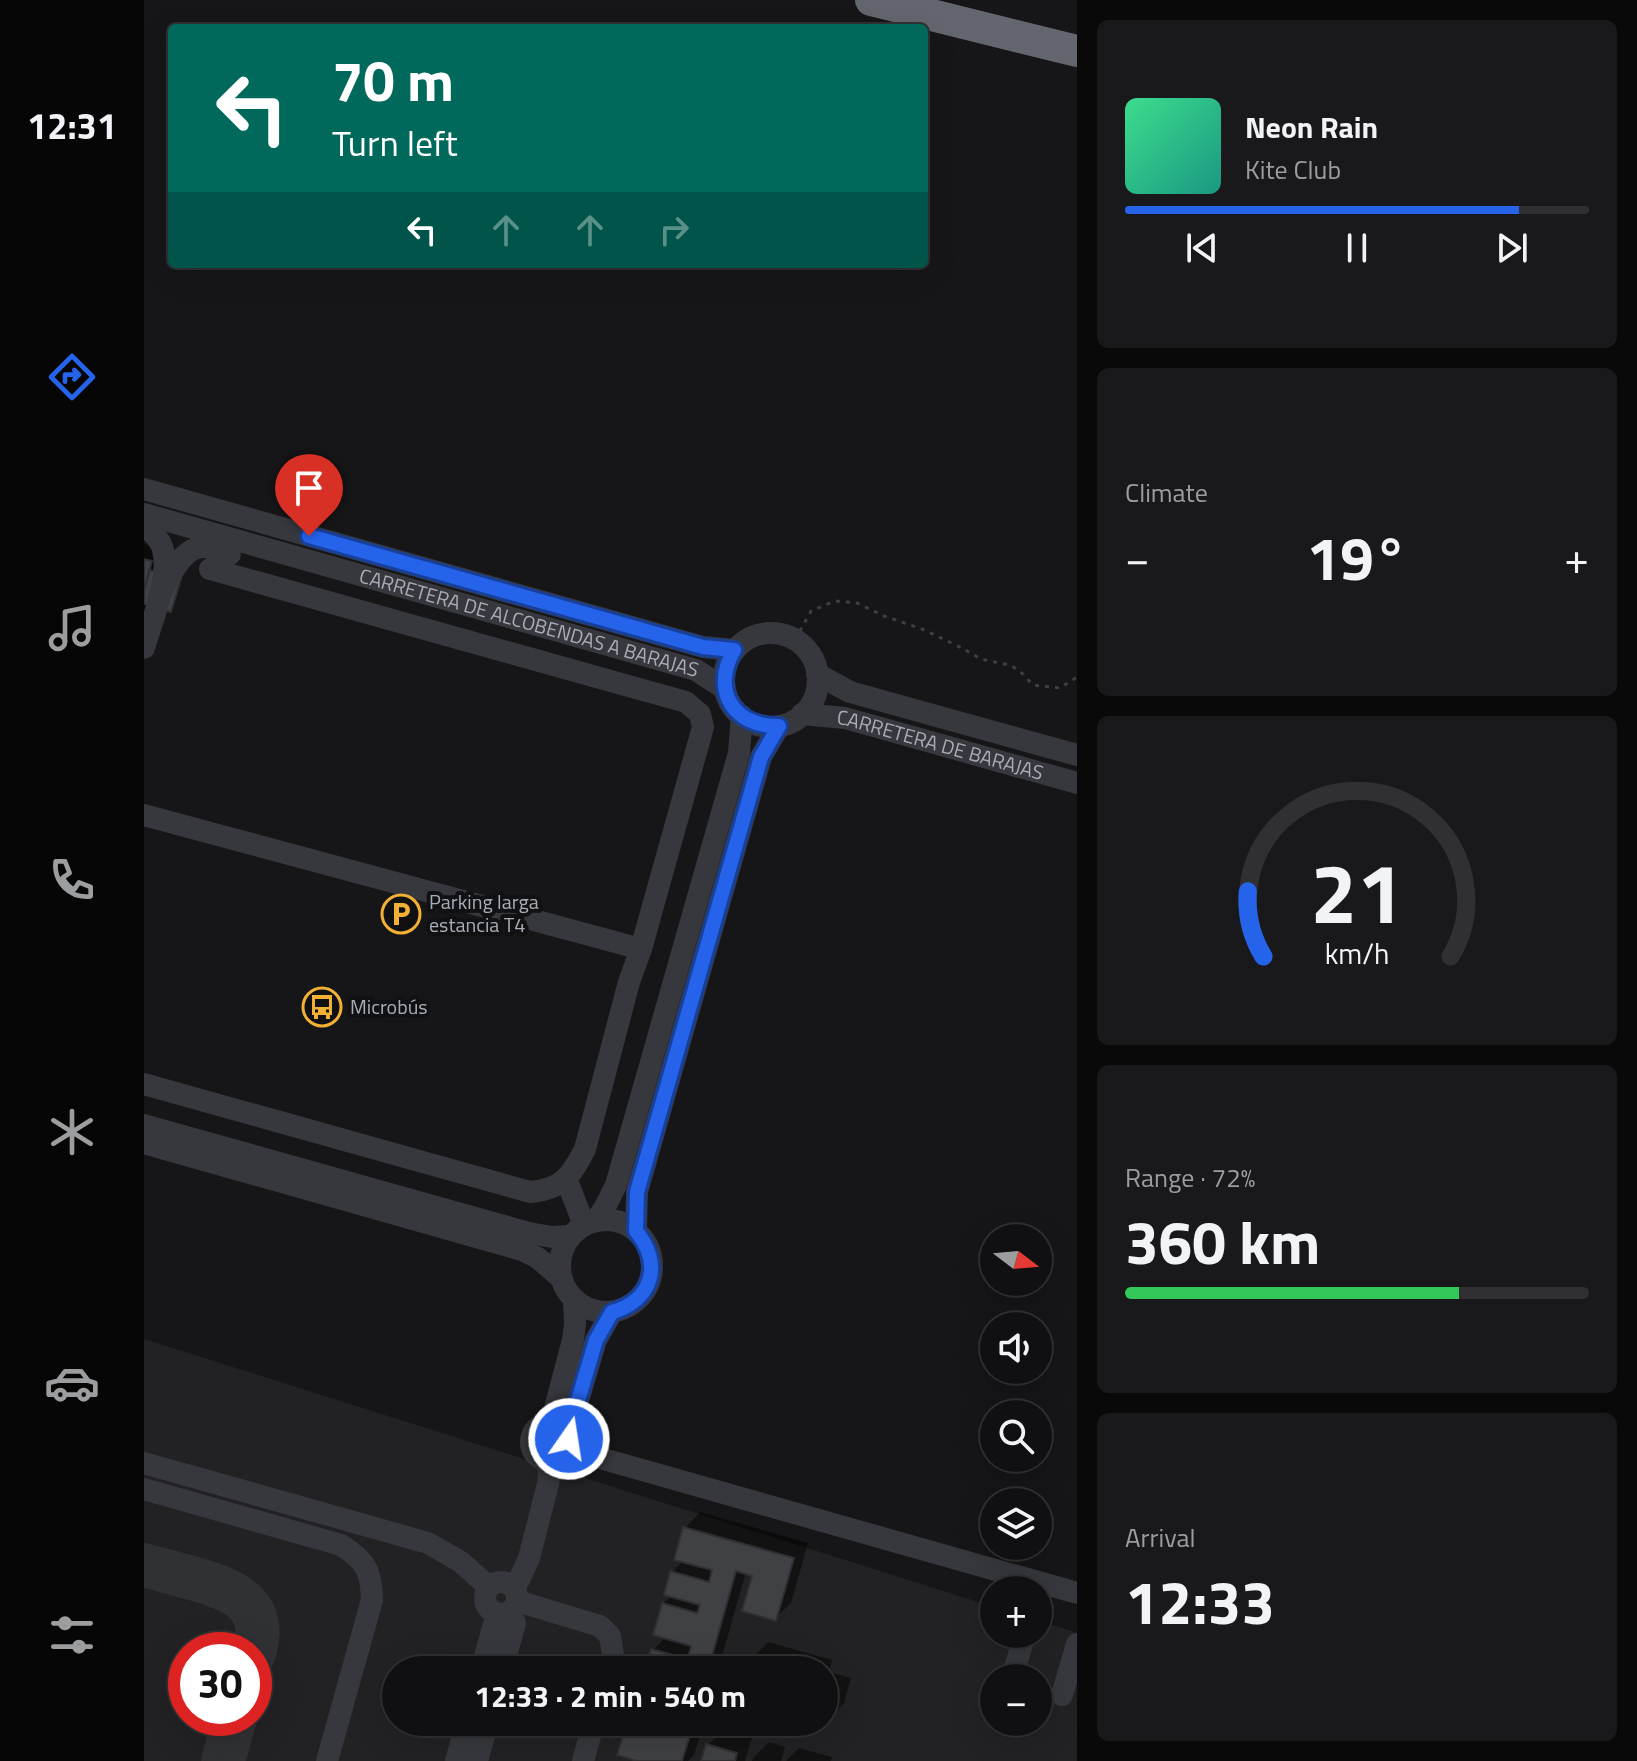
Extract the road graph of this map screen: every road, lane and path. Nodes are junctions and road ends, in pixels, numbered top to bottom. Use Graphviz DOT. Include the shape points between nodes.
graph roads {
  1 [pos="871,0"];
  2 [pos="1077,51"];
  3 [pos="144,489"];
  4 [pos="144,514"];
  5 [pos="144,526"];
  6 [pos="210,569"];
  7 [pos="367,578"];
  8 [pos="160,595"];
  9 [pos="795,640"];
  10 [pos="144,648"];
  11 [pos="734,650"];
  12 [pos="817,674"];
  13 [pos="1077,677"];
  14 [pos="725,689"];
  15 [pos="802,714"];
  16 [pos="742,716"];
  17 [pos="779,726"];
  18 [pos="1077,755"];
  19 [pos="1077,783"];
  20 [pos="144,815"];
  21 [pos="641,949"];
  22 [pos="144,1084"];
  23 [pos="144,1125"];
  24 [pos="144,1143"];
  25 [pos="566,1178"];
  26 [pos="583,1227"];
  27 [pos="636,1231"];
  28 [pos="561,1278"];
  29 [pos="574,1301"];
  30 [pos="612,1312"];
  31 [pos="562,1435"];
  32 [pos="548,1461"];
  33 [pos="144,1463"];
  34 [pos="144,1489"];
  35 [pos="1006,1576"];
  36 [pos="1052,1589"];
  37 [pos="1077,1593"];
  38 [pos="509,1603"];
  39 [pos="1077,1644"];
  40 [pos="487,1656"];
  41 [pos="506,1656"];
  42 [pos="613,1656"];
  43 [pos="1062,1695"];
  44 [pos="463,1736"];
  45 [pos="484,1736"];
  46 [pos="590,1736"];
  47 [pos="327,1761"];
  48 [pos="456,1761"];
  49 [pos="477,1761"];
  50 [pos="583,1761"];
  1 -- 2 [label="highway"];
  3 -- 11 [label="street, CARRETERA DE ALCOBENDAS A BARAJAS" via="703,647"];
  4 -- 7 [label="street, CARRETERA DE ALCOBENDAS A BARAJAS"];
  5 -- 8 [label="street" via="163,549"];
  6 -- 21 [label="street" via="686,702 700,714 703,727"];
  7 -- 8 [label="street" via="296,571 202,547 178,564"];
  7 -- 14 [label="street, CARRETERA DE ALCOBENDAS A BARAJAS" via="696,670"];
  8 -- 10 [label="street"];
  9 -- 11 [label="street" via="760,634"];
  9 -- 12 [label="street" via="813,659"];
  9 -- 13 [label="path" via="811,611 835,601 857,603 981,659 1009,665 1033,685 1060,688"];
  11 -- 14 [label="street" via="727,662"];
  12 -- 15 [label="street" via="817,689"];
  12 -- 18 [label="street, CARRETERA DE BARAJAS" via="850,692"];
  14 -- 16 [label="street"];
  15 -- 17 [label="street"];
  15 -- 19 [label="street, CARRETERA DE BARAJAS" via="845,718"];
  16 -- 17 [label="street"];
  16 -- 26 [label="street" via="739,753 616,1185 605,1207"];
  17 -- 27 [label="street" via="761,757 641,1177"];
  20 -- 21 [label="street"];
  21 -- 25 [label="street" via="585,1149"];
  22 -- 25 [label="street" via="530,1192 549,1190"];
  23 -- 26 [label="street" via="529,1233 552,1237"];
  24 -- 28 [label="street" via="522,1250"];
  25 -- 26 [label="street"];
  26 -- 27 [label="street" via="617,1221"];
  26 -- 28 [label="street" via="562,1249"];
  27 -- 30 [label="street" via="646,1243 652,1272 639,1299"];
  28 -- 29 [label="street"];
  29 -- 30 [label="street" via="599,1313"];
  29 -- 31 [label="street"];
  30 -- 31 [label="street" via="596,1340"];
  31 -- 32 [label="street" via="560,1459"];
  31 -- 32 [label="street" via="544,1424 534,1432 531,1444 536,1455"];
  31 -- 35 [label="street"];
  32 -- 38 [label="street" via="549,1480 529,1558"];
  33 -- 38 [label="street" via="428,1543 489,1587 498,1582"];
  34 -- 47 [label="street" via="341,1545 365,1564 372,1600"];
  36 -- 37 [label="street"];
  38 -- 40 [label="street"];
  38 -- 41 [label="street" via="515,1623"];
  38 -- 42 [label="street" via="600,1626 610,1636"];
  39 -- 43 [label="street"];
  44 -- 48 [label="street"];
  45 -- 49 [label="street"];
  46 -- 50 [label="street"];
}
